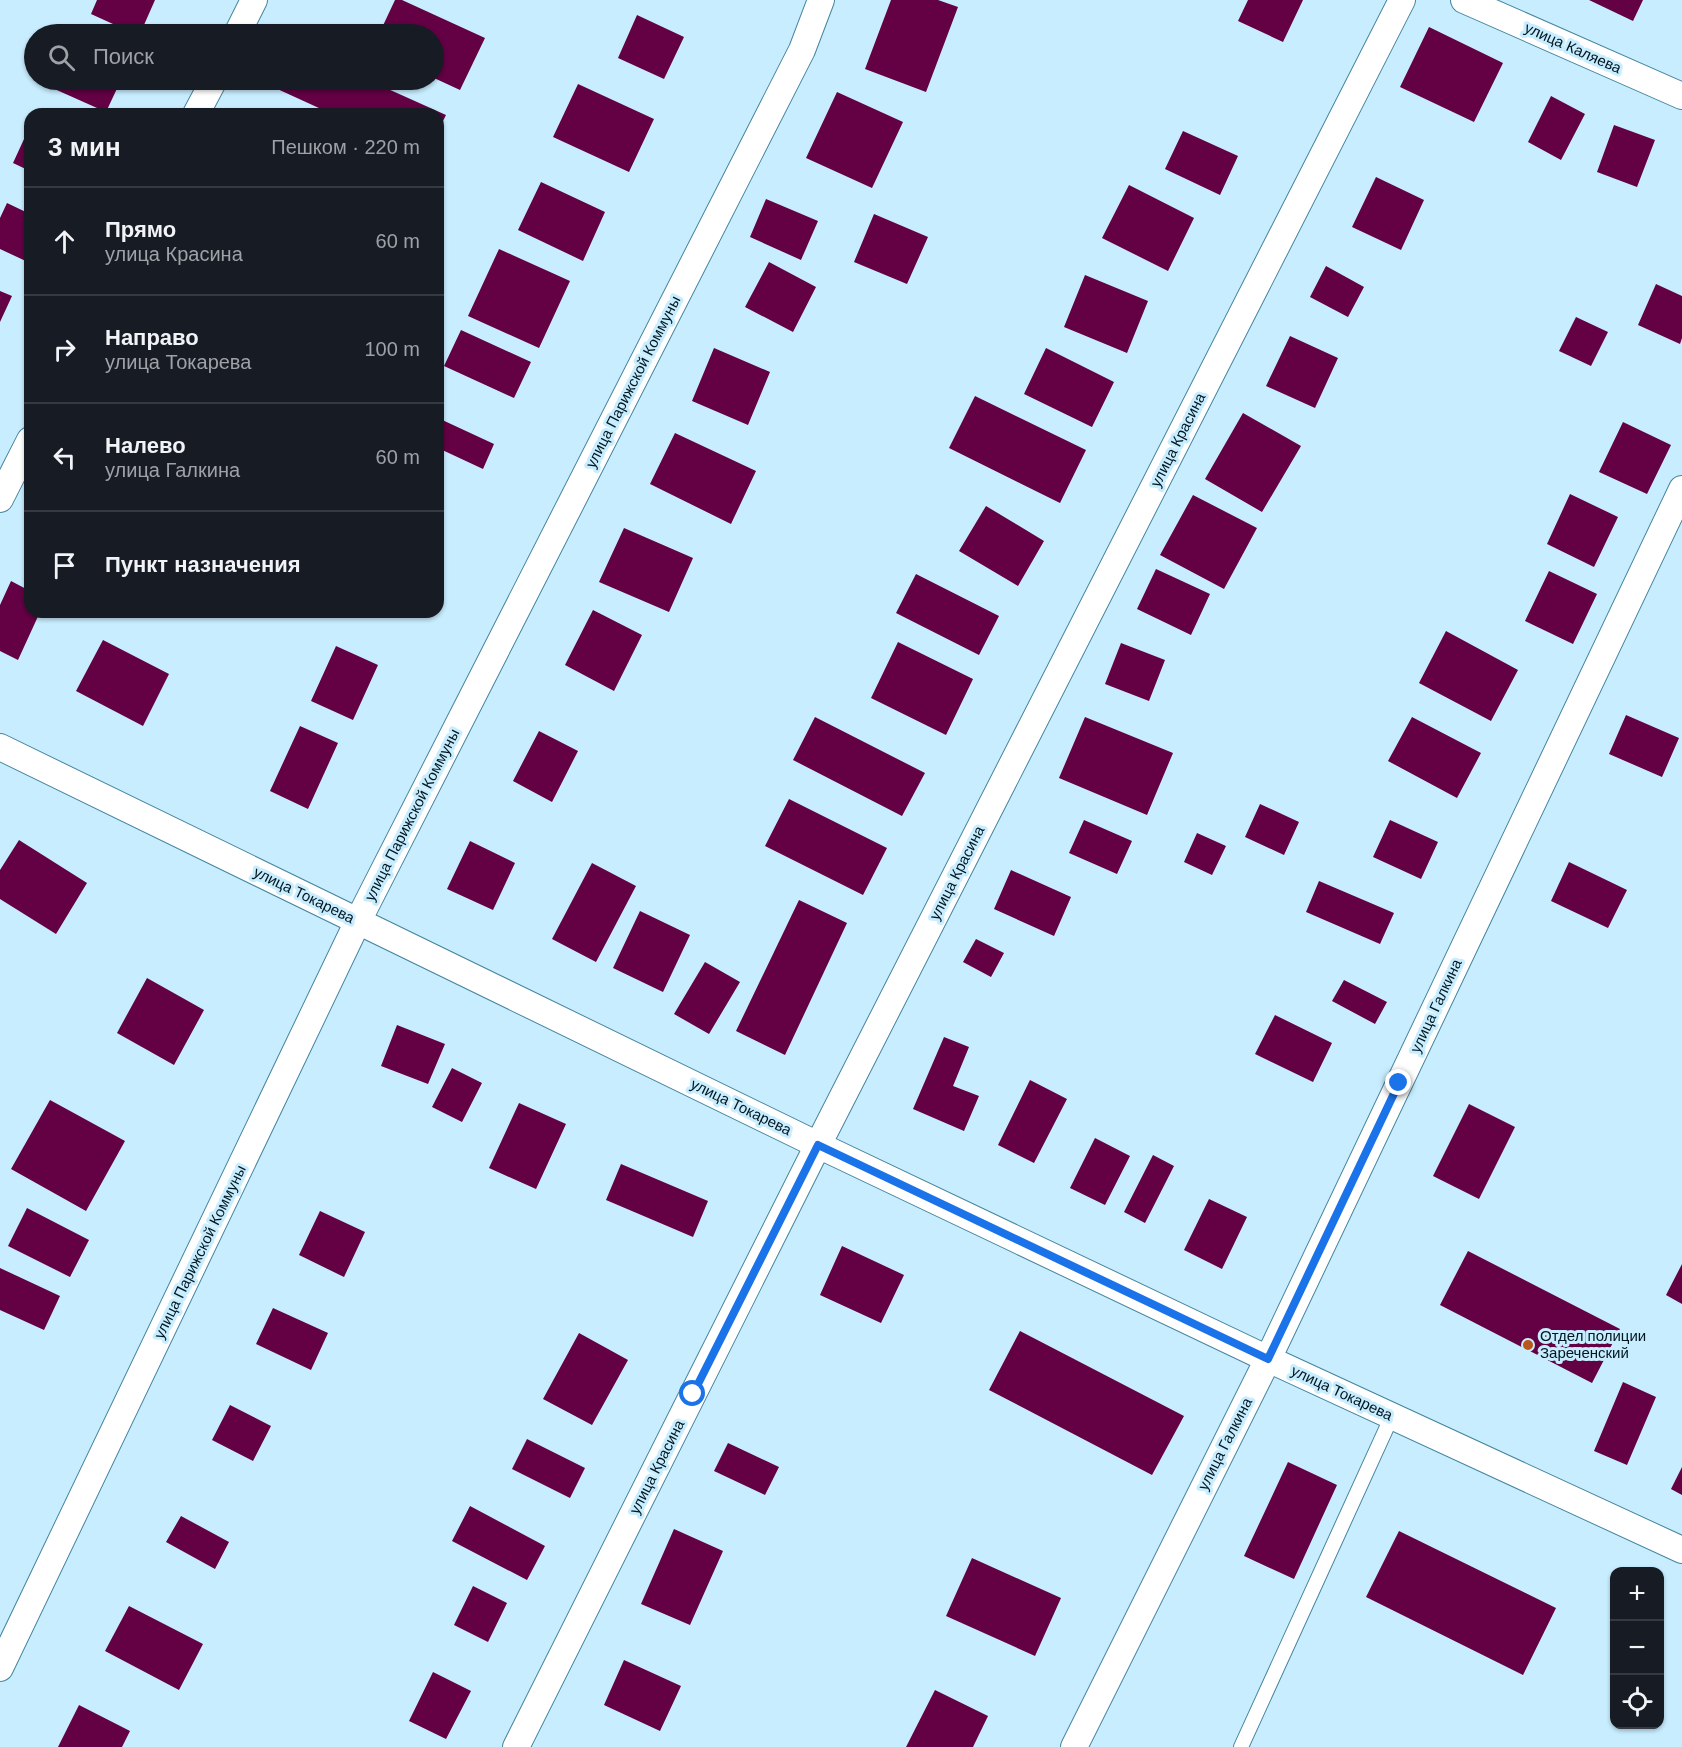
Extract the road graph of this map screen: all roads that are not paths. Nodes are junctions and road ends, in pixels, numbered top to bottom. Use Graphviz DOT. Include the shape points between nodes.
graph roads {
  1 [pos="254,0"];
  2 [pos="821,0"];
  3 [pos="1402,0"];
  4 [pos="1464,0"];
  5 [pos="242,24"];
  6 [pos="209,90"];
  7 [pos="1682,96"];
  8 [pos="199,108"];
  9 [pos="24,452"];
  10 [pos="1682,489"];
  11 [pos="0,499"];
  12 [pos="0,747"];
  13 [pos="358,921"];
  14 [pos="818,1145"];
  15 [pos="1268,1359"];
  16 [pos="1392,1416"];
  17 [pos="1682,1550"];
  18 [pos="0,1668"];
  19 [pos="516,1747"];
  20 [pos="1074,1747"];
  21 [pos="1241,1747"];
  1 -- 5 [label="street"];
  2 -- 13 [label="street, улица Парижской Коммуны" via="802,50"];
  3 -- 14 [label="street, улица Красина"];
  4 -- 7 [label="street, улица Каляева"];
  6 -- 8 [label="street"];
  9 -- 11 [label="street"];
  10 -- 15 [label="street, улица Галкина"];
  12 -- 13 [label="street, улица Токарева"];
  13 -- 14 [label="street, улица Токарева"];
  13 -- 18 [label="street, улица Парижской Коммуны"];
  14 -- 15 [label="street, улица Токарева"];
  14 -- 19 [label="street, улица Красина"];
  15 -- 16 [label="street, улица Токарева"];
  15 -- 20 [label="street, улица Галкина"];
  16 -- 17 [label="street, улица Токарева"];
  16 -- 21 [label="lane"];
}
